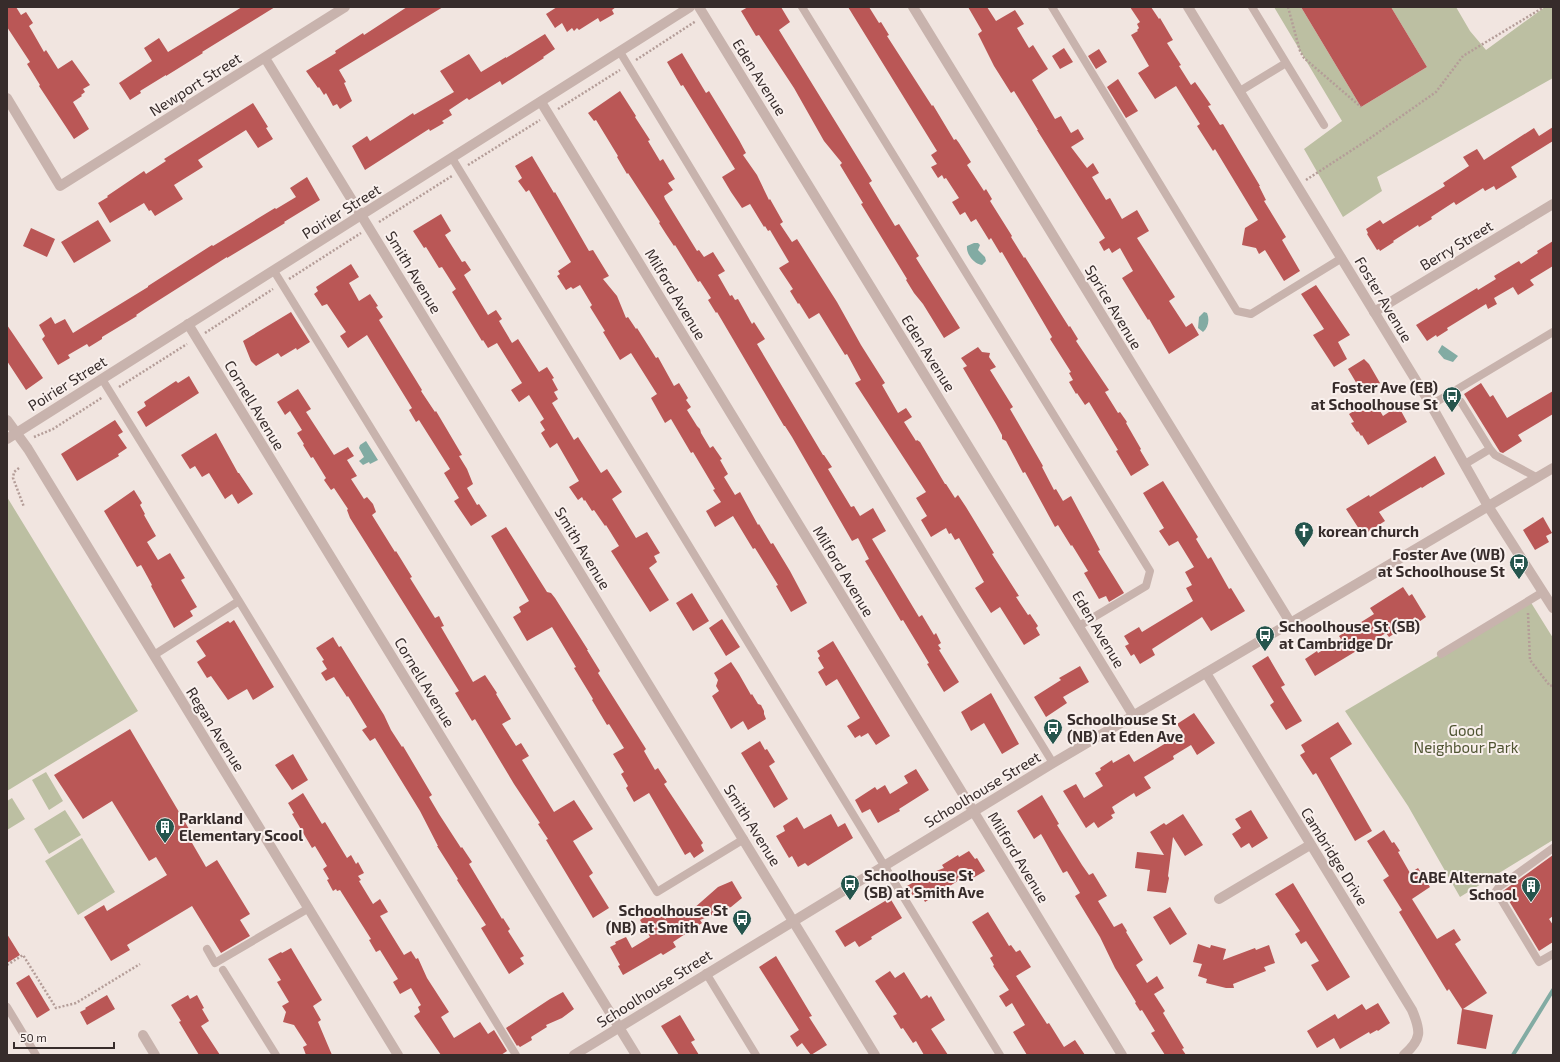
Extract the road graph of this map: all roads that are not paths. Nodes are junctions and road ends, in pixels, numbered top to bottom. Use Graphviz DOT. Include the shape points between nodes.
graph roads {
  1 [pos="345,7"];
  2 [pos="690,7"];
  3 [pos="699,7"];
  4 [pos="802,7"];
  5 [pos="913,7"];
  6 [pos="1052,7"];
  7 [pos="1188,7"];
  8 [pos="1252,7"];
  9 [pos="620,52"];
  10 [pos="265,58"];
  11 [pos="1286,63"];
  12 [pos="1240,91"];
  13 [pos="7,98"];
  14 [pos="542,102"];
  15 [pos="1324,125"];
  16 [pos="452,158"];
  17 [pos="1553,204"];
  18 [pos="361,215"];
  19 [pos="1342,258"];
  20 [pos="274,271"];
  21 [pos="1374,312"];
  22 [pos="188,324"];
  23 [pos="1553,332"];
  24 [pos="102,379"];
  25 [pos="1461,402"];
  26 [pos="1431,405"];
  27 [pos="7,420"];
  28 [pos="16,432"];
  29 [pos="7,439"];
  30 [pos="1490,449"];
  31 [pos="1465,464"];
  32 [pos="1553,468"];
  33 [pos="1536,477"];
  34 [pos="1488,506"];
  35 [pos="1543,592"];
  36 [pos="239,601"];
  37 [pos="1553,608"];
  38 [pos="1290,622"];
  39 [pos="1079,626"];
  40 [pos="1441,654"];
  41 [pos="154,655"];
  42 [pos="1206,673"];
  43 [pos="1133,715"];
  44 [pos="1053,762"];
  45 [pos="973,811"];
  46 [pos="744,839"];
  47 [pos="1310,845"];
  48 [pos="1553,848"];
  49 [pos="884,867"];
  50 [pos="1219,899"];
  51 [pos="309,908"];
  52 [pos="793,920"];
  53 [pos="207,949"];
  54 [pos="1553,954"];
  55 [pos="223,970"];
  56 [pos="706,973"];
  57 [pos="7,1007"];
  58 [pos="619,1028"];
  59 [pos="143,1035"];
  60 [pos="36,1055"];
  61 [pos="155,1055"];
  62 [pos="276,1055"];
  63 [pos="398,1055"];
  64 [pos="516,1055"];
  65 [pos="574,1055"];
  66 [pos="636,1055"];
  67 [pos="756,1055"];
  68 [pos="875,1055"];
  69 [pos="1000,1055"];
  70 [pos="1122,1055"];
  71 [pos="1404,1055"];
  1 -- 10 [label="street, Newport Street"];
  2 -- 9 [label="street, Poirier Street"];
  3 -- 39 [label="street, Eden Avenue"];
  4 -- 39 [label="lane" via="1150,571 1146,586"];
  5 -- 38 [label="street, Sprice Avenue"];
  6 -- 19 [label="lane" via="1237,311 1251,314"];
  7 -- 12 [label="street, Foster Avenue"];
  8 -- 11 [label="lane"];
  9 -- 14 [label="street, Poirier Street"];
  9 -- 44 [label="lane"];
  10 -- 13 [label="street, Newport Street" via="60,186"];
  10 -- 18 [label="street, Smith Avenue"];
  11 -- 12 [label="lane"];
  11 -- 15 [label="lane"];
  12 -- 19 [label="street, Foster Avenue"];
  14 -- 16 [label="street, Poirier Street"];
  14 -- 45 [label="street, Milford Avenue"];
  16 -- 18 [label="street, Poirier Street"];
  16 -- 49 [label="lane"];
  17 -- 21 [label="street, Berry Street"];
  18 -- 20 [label="street, Poirier Street"];
  18 -- 46 [label="street, Smith Avenue"];
  19 -- 21 [label="street, Foster Avenue"];
  20 -- 22 [label="street, Poirier Street"];
  20 -- 46 [label="lane" via="658,892"];
  21 -- 26 [label="street, Foster Avenue"];
  22 -- 24 [label="street, Poirier Street"];
  22 -- 58 [label="street, Cornell Avenue"];
  23 -- 26 [label="lane"];
  24 -- 28 [label="street, Poirier Street"];
  24 -- 36 [label="lane"];
  25 -- 30 [label="lane"];
  26 -- 31 [label="street, Foster Avenue"];
  27 -- 28 [label="street, Regan Avenue"];
  28 -- 29 [label="street, Poirier Street"];
  28 -- 41 [label="street, Regan Avenue"];
  30 -- 31 [label="lane"];
  30 -- 33 [label="lane" via="1495,455"];
  31 -- 34 [label="street, Foster Avenue"];
  32 -- 33 [label="street, Schoolhouse Street"];
  33 -- 34 [label="street, Schoolhouse Street"];
  34 -- 35 [label="street, Foster Avenue"];
  34 -- 38 [label="street, Schoolhouse Street"];
  35 -- 37 [label="street, Foster Avenue"];
  35 -- 40 [label="lane"];
  36 -- 41 [label="lane"];
  36 -- 64 [label="lane"];
  38 -- 42 [label="street, Schoolhouse Street"];
  39 -- 43 [label="street, Eden Avenue"];
  41 -- 51 [label="street, Regan Avenue"];
  42 -- 43 [label="street, Schoolhouse Street"];
  42 -- 47 [label="street, Cambridge Drive"];
  43 -- 44 [label="street, Schoolhouse Street"];
  44 -- 45 [label="street, Schoolhouse Street"];
  45 -- 49 [label="street, Schoolhouse Street"];
  45 -- 70 [label="street, Milford Avenue"];
  46 -- 52 [label="street, Smith Avenue"];
  47 -- 50 [label="street"];
  47 -- 71 [label="street, Cambridge Drive" via="1415,1016 1420,1032 1417,1040"];
  48 -- 54 [label="lane" via="1496,891 1539,962"];
  49 -- 52 [label="street, Schoolhouse Street"];
  49 -- 69 [label="lane"];
  51 -- 53 [label="lane" via="215,963"];
  51 -- 63 [label="street, Regan Avenue"];
  52 -- 56 [label="street, Schoolhouse Street"];
  52 -- 68 [label="street, Smith Avenue"];
  55 -- 62 [label="lane"];
  56 -- 58 [label="street, Schoolhouse Street"];
  56 -- 67 [label="lane"];
  57 -- 60 [label="lane"];
  58 -- 65 [label="street, Schoolhouse Street"];
  58 -- 66 [label="street, Cornell Avenue"];
  59 -- 61 [label="street"];
}
